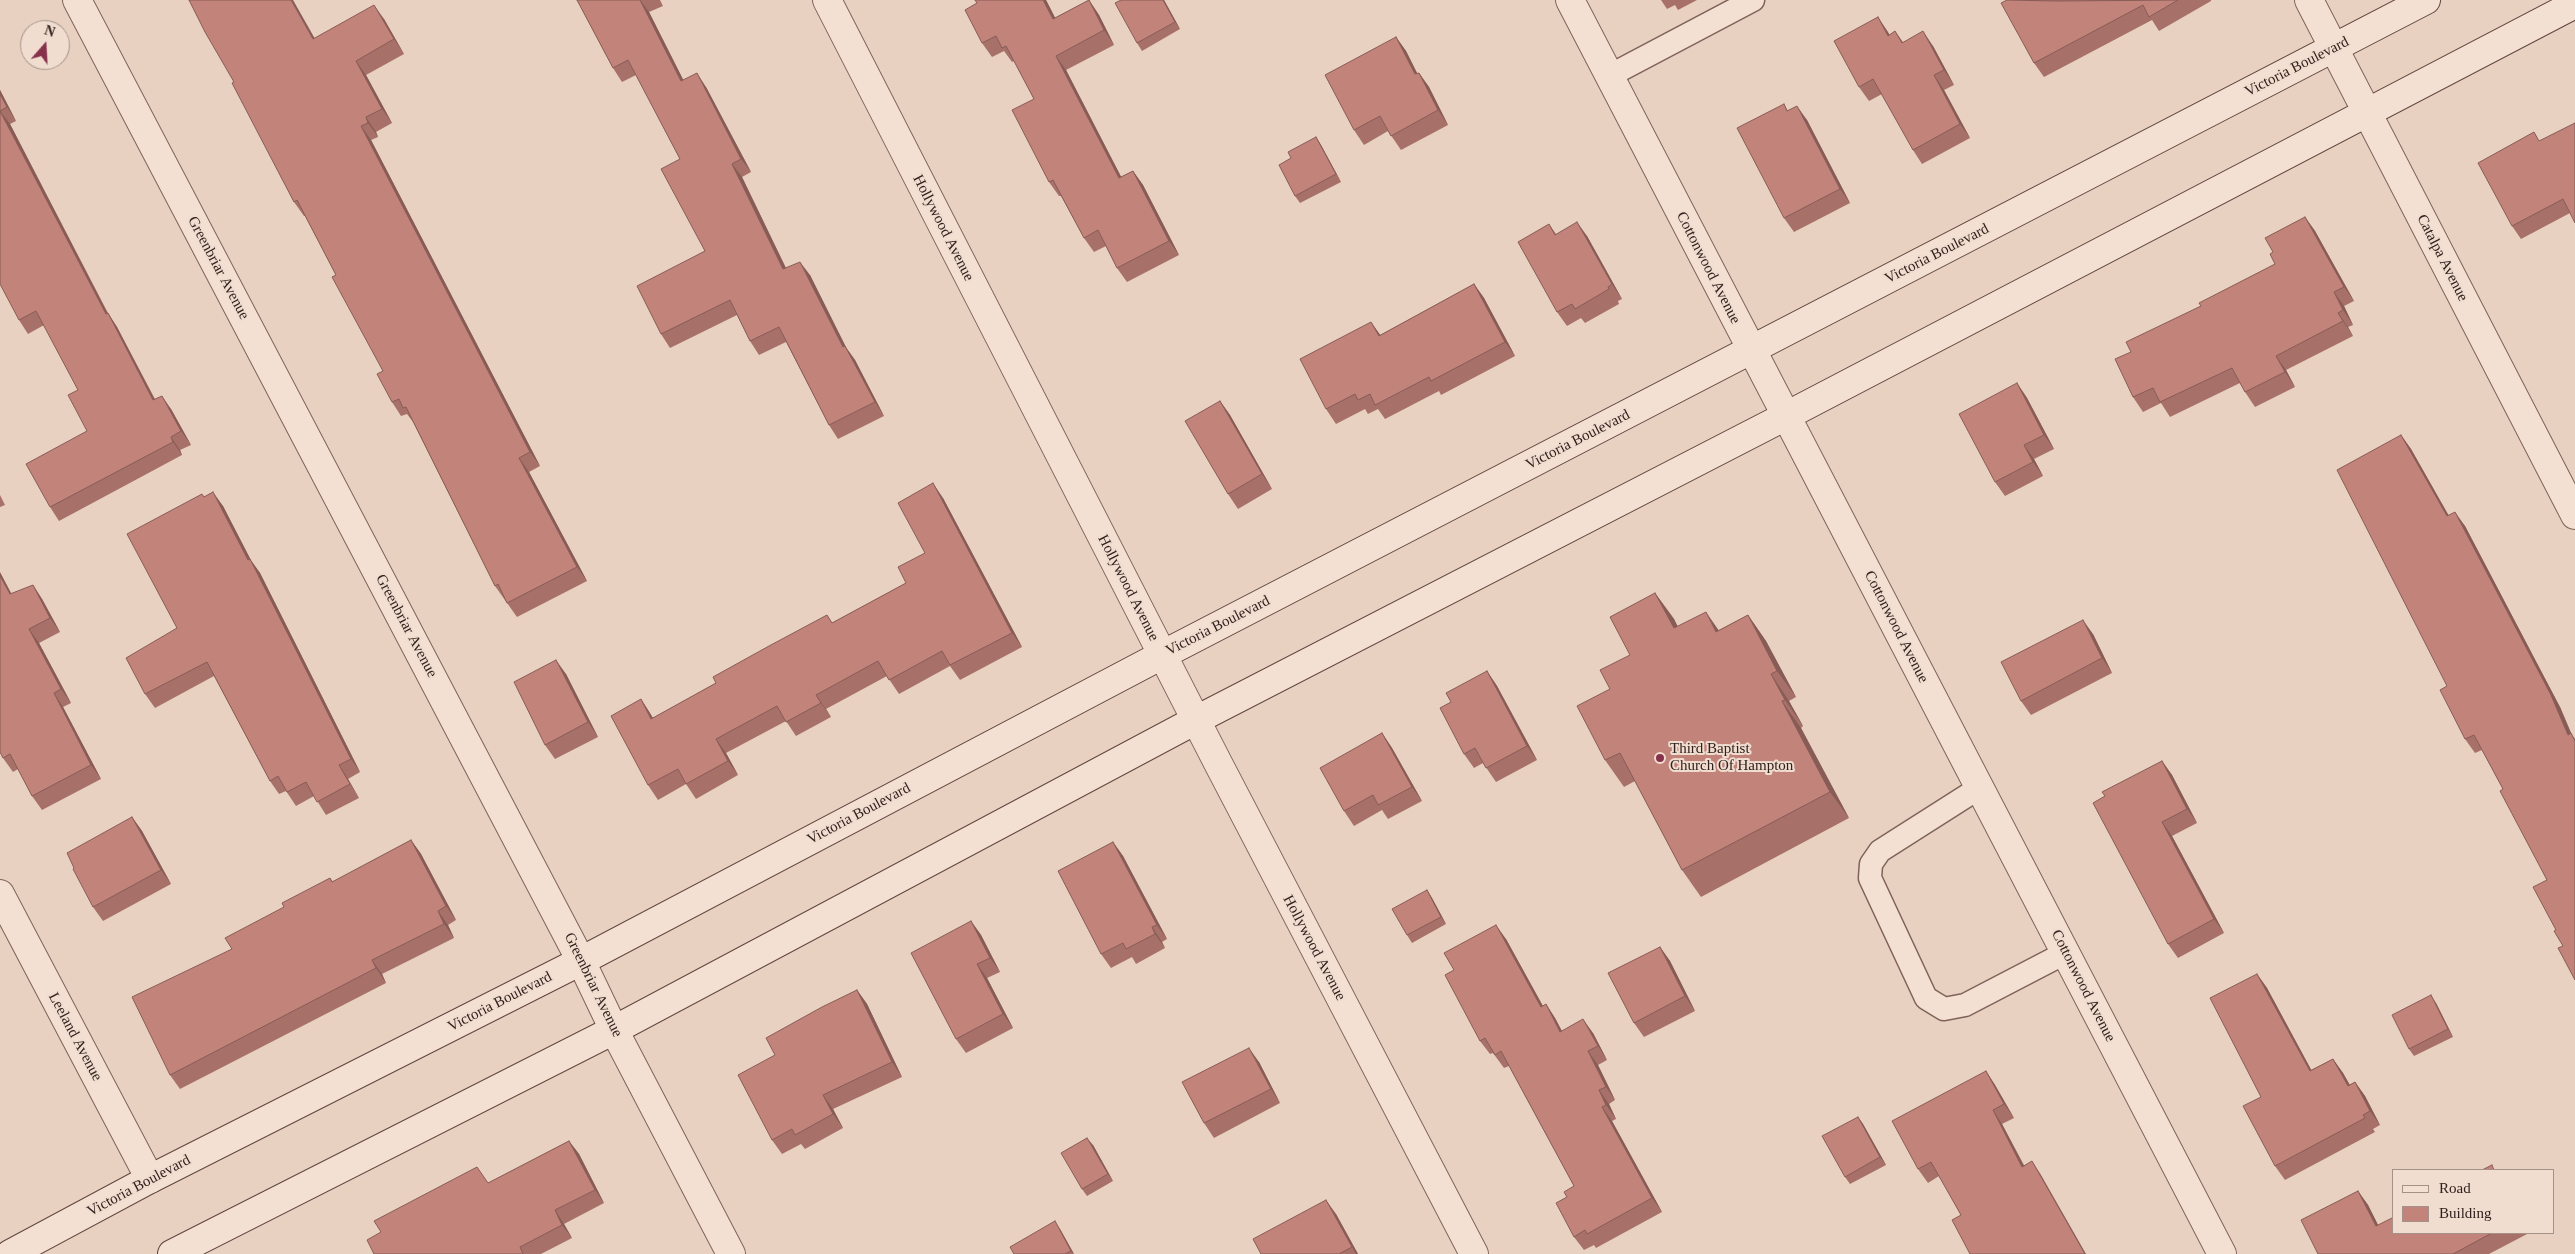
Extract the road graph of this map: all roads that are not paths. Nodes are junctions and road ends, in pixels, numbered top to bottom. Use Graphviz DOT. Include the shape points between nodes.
graph roads {
  1 [pos="77,0"];
  2 [pos="827,0"];
  3 [pos="1570,0"];
  4 [pos="1753,0"];
  5 [pos="2309,0"];
  6 [pos="2426,0"];
  7 [pos="2575,4"];
  8 [pos="2334,48"];
  9 [pos="1609,76"];
  10 [pos="2367,112"];
  11 [pos="1751,350"];
  12 [pos="1786,416"];
  13 [pos="2575,515"];
  14 [pos="1162,655"];
  15 [pos="1196,720"];
  16 [pos="1979,788"];
  17 [pos="0,894"];
  18 [pos="2066,953"];
  19 [pos="581,961"];
  20 [pos="614,1030"];
  21 [pos="150,1180"];
  22 [pos="10,1254"];
  23 [pos="172,1254"];
  24 [pos="731,1254"];
  25 [pos="1474,1254"];
  26 [pos="2222,1254"];
  1 -- 19 [label="main road, Greenbriar Avenue"];
  2 -- 14 [label="main road, Hollywood Avenue"];
  3 -- 9 [label="main road, Cottonwood Avenue"];
  4 -- 9 [label="lane"];
  5 -- 8 [label="main road, Catalpa Avenue"];
  6 -- 8 [label="main road, Victoria Boulevard"];
  7 -- 10 [label="main road"];
  8 -- 10 [label="main road, Catalpa Avenue"];
  8 -- 11 [label="main road, Victoria Boulevard"];
  9 -- 11 [label="main road, Cottonwood Avenue"];
  10 -- 12 [label="main road"];
  10 -- 13 [label="main road, Catalpa Avenue"];
  11 -- 12 [label="main road, Cottonwood Avenue"];
  11 -- 14 [label="main road, Victoria Boulevard"];
  12 -- 15 [label="main road"];
  12 -- 16 [label="main road, Cottonwood Avenue"];
  14 -- 15 [label="main road, Hollywood Avenue"];
  14 -- 19 [label="main road, Victoria Boulevard"];
  15 -- 20 [label="main road"];
  15 -- 25 [label="main road, Hollywood Avenue"];
  16 -- 18 [label="main road, Cottonwood Avenue"];
  16 -- 18 [label="lane" via="1880,851 1871,864 1870,878 1926,998 1944,1009 1965,1005"];
  17 -- 21 [label="main road, Leeland Avenue"];
  18 -- 26 [label="main road, Cottonwood Avenue"];
  19 -- 20 [label="main road, Greenbriar Avenue"];
  19 -- 21 [label="main road, Victoria Boulevard"];
  20 -- 23 [label="main road"];
  20 -- 24 [label="main road, Greenbriar Avenue"];
  21 -- 22 [label="main road, Victoria Boulevard"];
}
